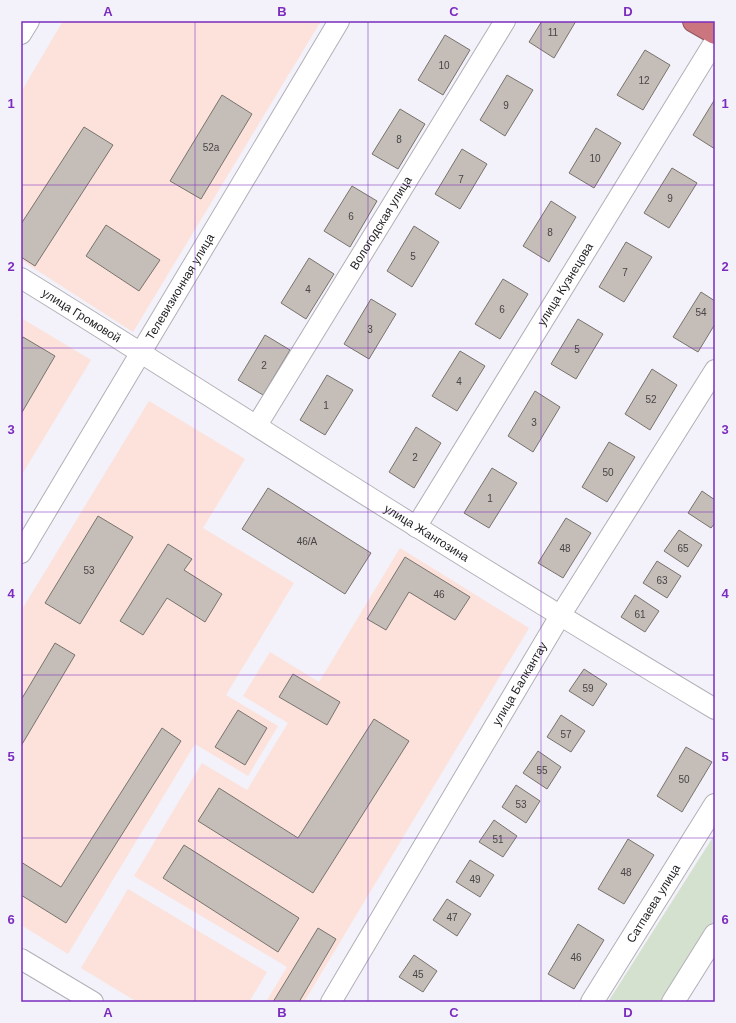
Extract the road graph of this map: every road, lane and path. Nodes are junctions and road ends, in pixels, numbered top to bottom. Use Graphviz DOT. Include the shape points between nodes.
graph roads {
  1 [pos="29,21"];
  2 [pos="339,21"];
  3 [pos="505,21"];
  4 [pos="694,21"];
  5 [pos="715,33"];
  6 [pos="21,34"];
  7 [pos="715,41"];
  8 [pos="21,278"];
  9 [pos="142,352"];
  10 [pos="715,370"];
  11 [pos="257,425"];
  12 [pos="416,527"];
  13 [pos="21,554"];
  14 [pos="560,616"];
  15 [pos="715,709"];
  16 [pos="715,805"];
  17 [pos="715,935"];
  18 [pos="21,959"];
  19 [pos="93,1002"];
  20 [pos="331,1002"];
  21 [pos="592,1002"];
  22 [pos="673,1002"];
  1 -- 6 [label="street"];
  2 -- 9 [label="street, Телевизионная улица"];
  3 -- 11 [label="street, Вологодская улица"];
  4 -- 5 [label="highway"];
  7 -- 12 [label="street, улица Кузнецова"];
  8 -- 9 [label="street, улица Громовой"];
  9 -- 11 [label="street, улица Жангозина"];
  9 -- 13 [label="street, Телевизионная улица"];
  10 -- 14 [label="street, улица Балкантау"];
  11 -- 12 [label="street, улица Жангозина"];
  12 -- 14 [label="street, улица Жангозина"];
  14 -- 15 [label="street, улица Жангозина"];
  14 -- 20 [label="street, улица Балкантау"];
  16 -- 21 [label="main road, Сатпаева улица"];
  17 -- 22 [label="main road"];
  18 -- 19 [label="street"];
}
